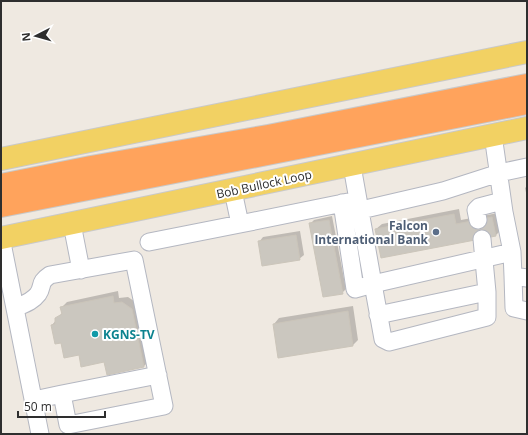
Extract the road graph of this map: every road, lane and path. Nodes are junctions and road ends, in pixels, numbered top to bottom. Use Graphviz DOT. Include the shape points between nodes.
graph roads {
  1 [pos="527,52"];
  2 [pos="489,59"];
  3 [pos="527,64"];
  4 [pos="527,85"];
  5 [pos="527,103"];
  6 [pos="427,114"];
  7 [pos="526,128"];
  8 [pos="494,136"];
  9 [pos="1,159"];
  10 [pos="352,166"];
  11 [pos="527,167"];
  12 [pos="499,173"];
  13 [pos="1,185"];
  14 [pos="233,191"];
  15 [pos="502,201"];
  16 [pos="342,203"];
  17 [pos="360,205"];
  18 [pos="1,206"];
  19 [pos="478,220"];
  20 [pos="72,224"];
  21 [pos="240,224"];
  22 [pos="1,238"];
  23 [pos="482,239"];
  24 [pos="149,242"];
  25 [pos="512,252"];
  26 [pos="484,257"];
  27 [pos="81,270"];
  28 [pos="520,277"];
  29 [pos="373,284"];
  30 [pos="487,292"];
  31 [pos="15,308"];
  32 [pos="527,311"];
  33 [pos="378,315"];
  34 [pos="158,375"];
  35 [pos="62,394"];
  36 [pos="34,400"];
  37 [pos="40,434"];
  1 -- 2 [label="main road"];
  2 -- 3 [label="main road"];
  2 -- 9 [label="main road"];
  4 -- 6 [label="highway"];
  5 -- 6 [label="highway"];
  6 -- 13 [label="highway"];
  6 -- 18 [label="highway"];
  7 -- 8 [label="main road, Bob Bullock Loop"];
  8 -- 10 [label="main road, Bob Bullock Loop"];
  8 -- 12 [label="street"];
  10 -- 14 [label="main road, Bob Bullock Loop"];
  10 -- 17 [label="street"];
  11 -- 12 [label="street"];
  12 -- 15 [label="street"];
  12 -- 17 [label="street" via="443,192"];
  14 -- 20 [label="main road, Bob Bullock Loop"];
  14 -- 21 [label="street"];
  15 -- 19 [label="street" via="479,207 476,210"];
  15 -- 25 [label="street"];
  16 -- 17 [label="street"];
  16 -- 21 [label="street"];
  16 -- 29 [label="street" via="355,289"];
  17 -- 29 [label="street"];
  20 -- 22 [label="main road, Bob Bullock Loop"];
  20 -- 27 [label="street"];
  21 -- 24 [label="street"];
  22 -- 31 [label="street"];
  23 -- 26 [label="street"];
  25 -- 26 [label="street"];
  25 -- 28 [label="street"];
  26 -- 29 [label="street"];
  26 -- 30 [label="street"];
  27 -- 31 [label="street" via="50,275 42,281 39,293 32,301"];
  27 -- 34 [label="street" via="134,260"];
  28 -- 32 [label="street" via="514,308"];
  29 -- 33 [label="street"];
  30 -- 33 [label="street"];
  30 -- 33 [label="street" via="487,317 389,342 383,339"];
  31 -- 36 [label="street"];
  34 -- 35 [label="street"];
  34 -- 35 [label="street" via="164,406 68,424"];
  35 -- 36 [label="street"];
  36 -- 37 [label="street"];
}
